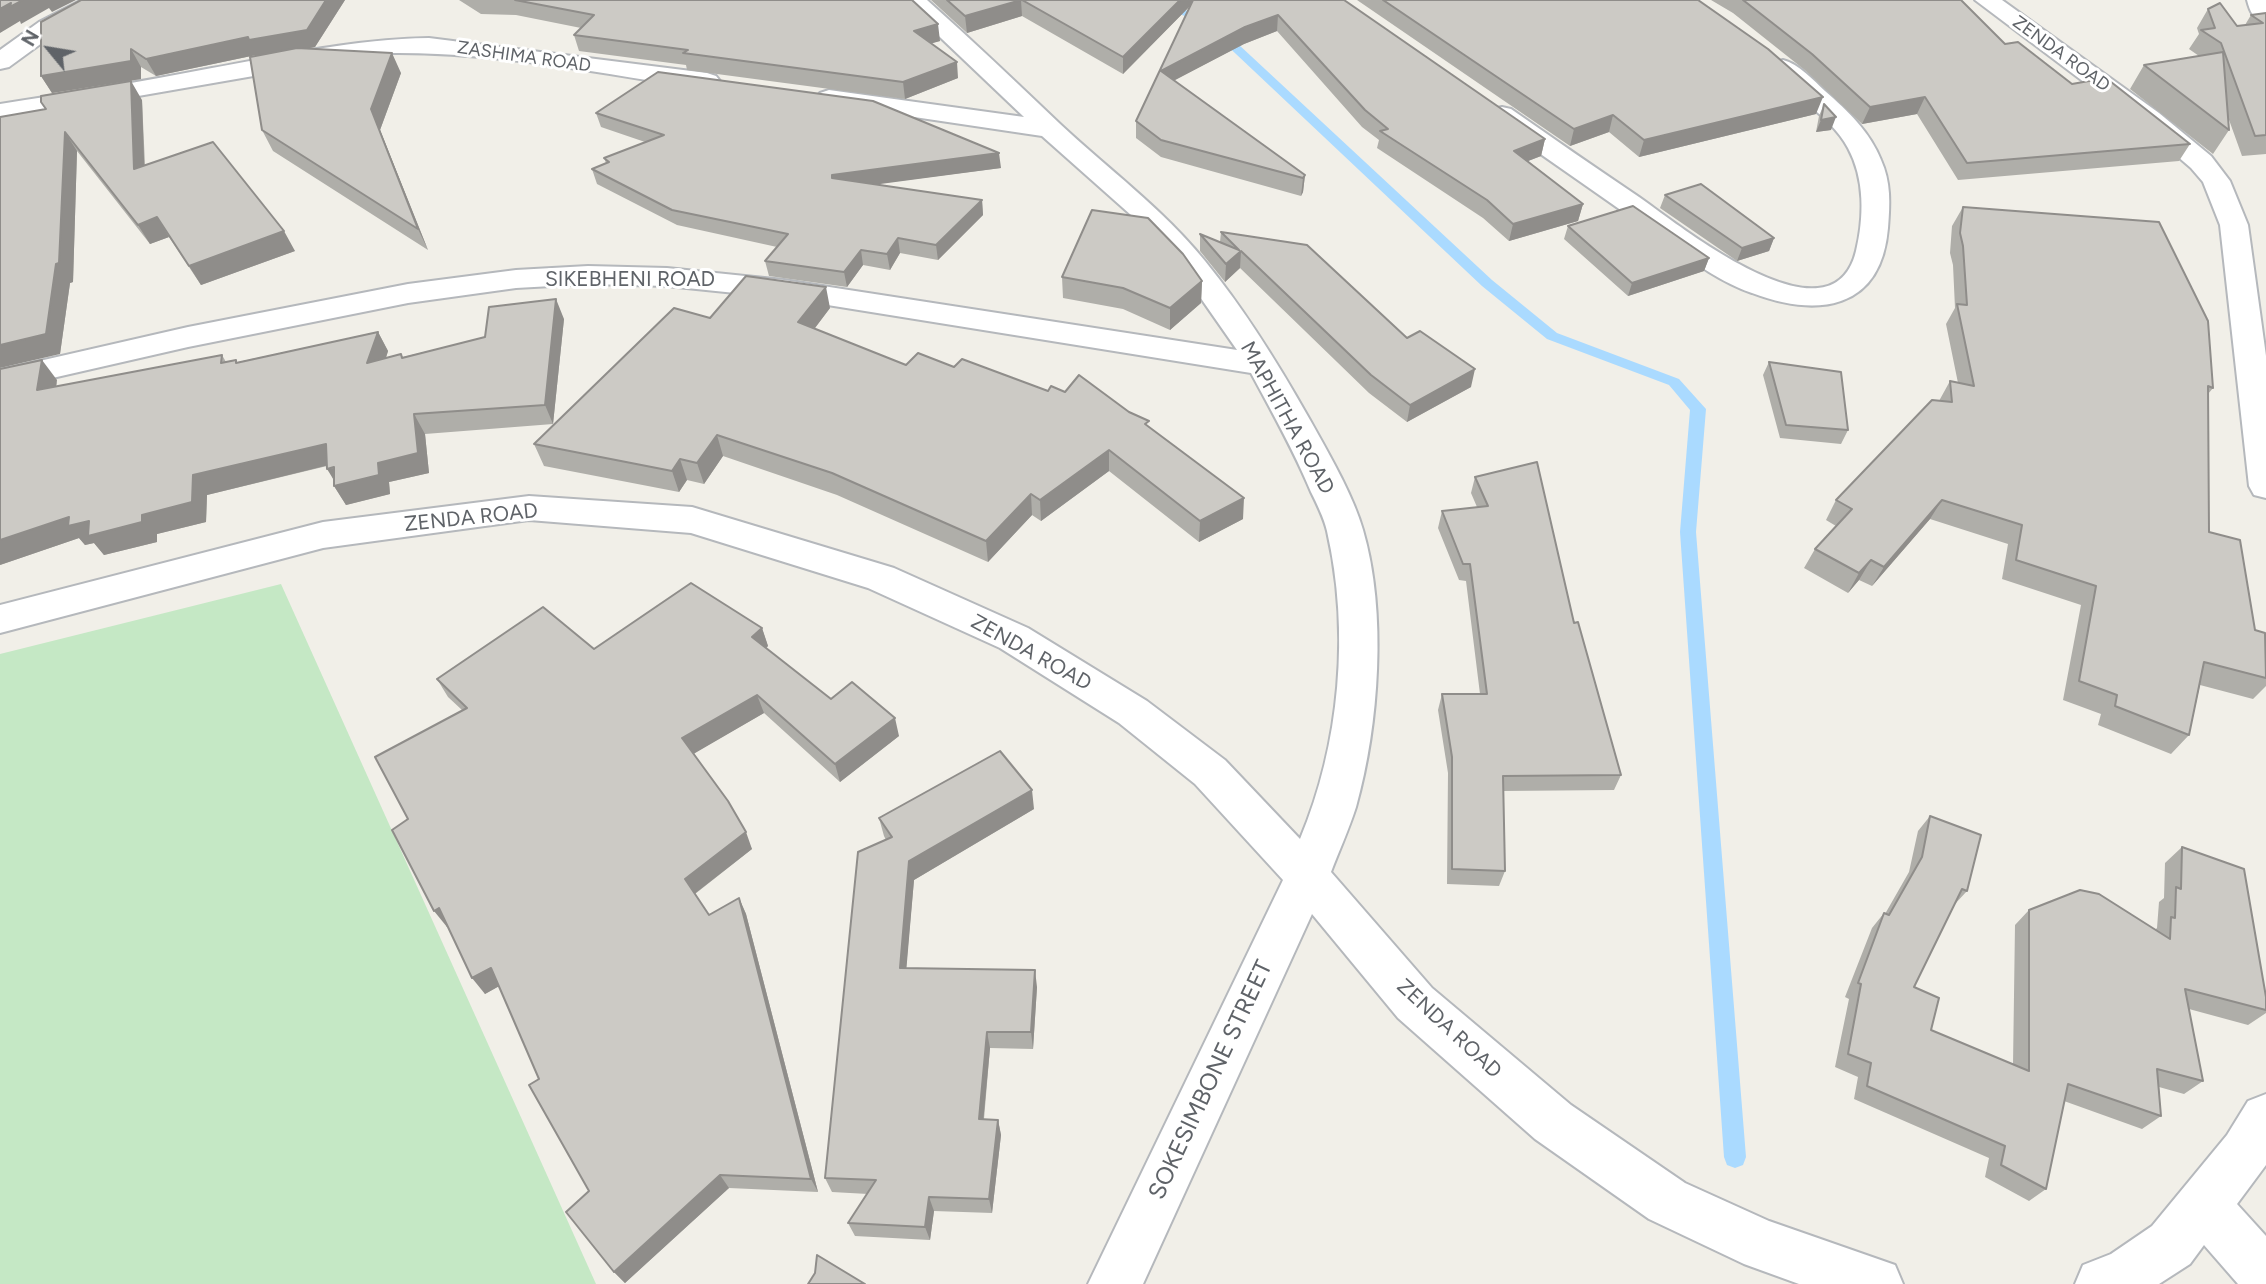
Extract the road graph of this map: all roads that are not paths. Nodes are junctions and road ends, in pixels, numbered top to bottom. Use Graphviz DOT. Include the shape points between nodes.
graph roads {
  1 [pos="100,0"];
  2 [pos="913,0"];
  3 [pos="1987,0"];
  4 [pos="2259,0"];
  5 [pos="2266,15"];
  6 [pos="1766,54"];
  7 [pos="0,62"];
  8 [pos="736,85"];
  9 [pos="804,94"];
  10 [pos="1479,99"];
  11 [pos="0,112"];
  12 [pos="1051,130"];
  13 [pos="1263,365"];
  14 [pos="0,380"];
  15 [pos="2266,486"];
  16 [pos="0,619"];
  17 [pos="1307,876"];
  18 [pos="2266,1118"];
  19 [pos="2203,1205"];
  20 [pos="2266,1276"];
  21 [pos="1115,1284"];
  22 [pos="1876,1284"];
  23 [pos="2102,1284"];
  1 -- 7 [label="street" via="48,27"];
  2 -- 12 [label="street, MAPHITHA ROAD"];
  3 -- 15 [label="street, ZENDA ROAD" via="2150,119 2202,162 2216,181 2234,225"];
  4 -- 5 [label="street"];
  6 -- 10 [label="street" via="1840,121 1861,145 1873,176 1876,213 1867,264 1848,287 1834,295 1770,291 1729,272"];
  8 -- 11 [label="street, ZASHIMA ROAD" via="486,51 386,46"];
  9 -- 12 [label="street"];
  12 -- 13 [label="street, MAPHITHA ROAD" via="1150,218 1195,268"];
  13 -- 14 [label="street, SIKEBHENI ROAD" via="748,283 679,276 584,275 389,296"];
  13 -- 17 [label="street, MAPHITHA ROAD" via="1313,456 1345,529 1357,605 1351,740 1334,809"];
  16 -- 17 [label="street, ZENDA ROAD" via="323,535 529,508 692,520 881,578 1014,638 1133,712 1210,772"];
  17 -- 21 [label="street, SOKESIMBONE STREET"];
  17 -- 22 [label="street, ZENDA ROAD" via="1415,1003 1553,1122 1667,1201 1763,1245"];
  18 -- 19 [label="street" via="2245,1153"];
  19 -- 20 [label="street"];
  19 -- 23 [label="street" via="2171,1245 2129,1273"];
}
